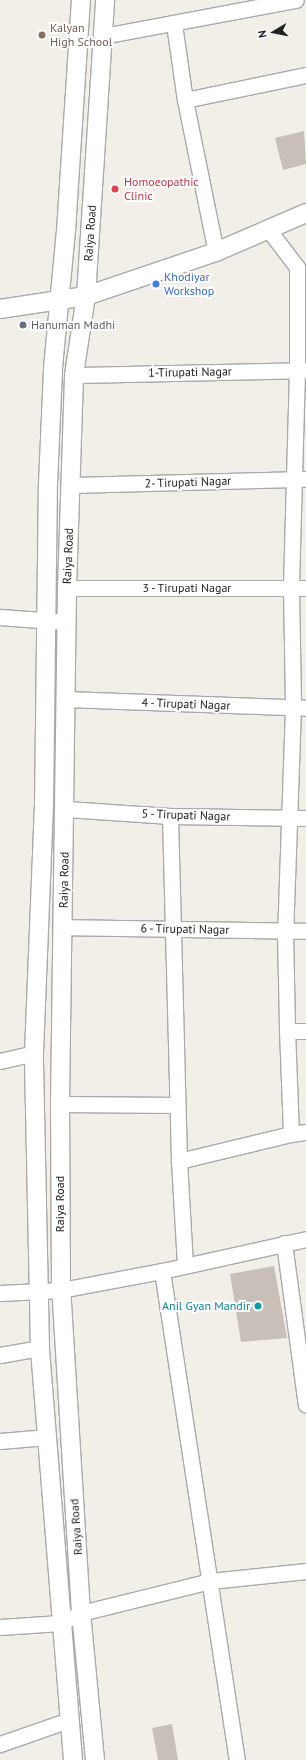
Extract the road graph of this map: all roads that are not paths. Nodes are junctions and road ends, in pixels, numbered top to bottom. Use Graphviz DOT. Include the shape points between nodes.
graph roads {
  1 [pos="81,0"];
  2 [pos="105,0"];
  3 [pos="296,0"];
  4 [pos="174,24"];
  5 [pos="103,36"];
  6 [pos="306,75"];
  7 [pos="185,100"];
  8 [pos="306,213"];
  9 [pos="268,229"];
  10 [pos="216,252"];
  11 [pos="301,267"];
  12 [pos="86,296"];
  13 [pos="59,301"];
  14 [pos="0,309"];
  15 [pos="302,370"];
  16 [pos="74,375"];
  17 [pos="300,479"];
  18 [pos="70,485"];
  19 [pos="67,588"];
  20 [pos="299,588"];
  21 [pos="0,617"];
  22 [pos="46,622"];
  23 [pos="67,622"];
  24 [pos="66,699"];
  25 [pos="299,708"];
  26 [pos="66,809"];
  27 [pos="170,816"];
  28 [pos="288,818"];
  29 [pos="306,818"];
  30 [pos="64,927"];
  31 [pos="175,928"];
  32 [pos="306,931"];
  33 [pos="285,932"];
  34 [pos="306,1030"];
  35 [pos="287,1031"];
  36 [pos="34,1053"];
  37 [pos="0,1061"];
  38 [pos="60,1104"];
  39 [pos="177,1105"];
  40 [pos="306,1132"];
  41 [pos="291,1134"];
  42 [pos="179,1161"];
  43 [pos="306,1238"];
  44 [pos="284,1243"];
  45 [pos="185,1265"];
  46 [pos="162,1272"];
  47 [pos="61,1290"];
  48 [pos="37,1291"];
  49 [pos="0,1293"];
  50 [pos="40,1348"];
  51 [pos="0,1355"];
  52 [pos="306,1405"];
  53 [pos="47,1437"];
  54 [pos="0,1442"];
  55 [pos="306,1571"];
  56 [pos="210,1581"];
  57 [pos="81,1613"];
  58 [pos="60,1623"];
  59 [pos="0,1627"];
  60 [pos="69,1720"];
  61 [pos="0,1744"];
  62 [pos="73,1760"];
  63 [pos="95,1760"];
  64 [pos="237,1760"];
  1 -- 13 [label="street, Raiya Road" via="67,223"];
  2 -- 5 [label="street, Raiya Road"];
  3 -- 4 [label="street"];
  4 -- 5 [label="street"];
  4 -- 7 [label="street"];
  5 -- 12 [label="street, Raiya Road"];
  6 -- 7 [label="street"];
  7 -- 10 [label="street"];
  8 -- 9 [label="street"];
  9 -- 10 [label="street"];
  9 -- 11 [label="street"];
  10 -- 12 [label="street"];
  11 -- 15 [label="street"];
  12 -- 13 [label="street"];
  12 -- 16 [label="street, Raiya Road"];
  13 -- 14 [label="street"];
  13 -- 22 [label="street, Raiya Road" via="48,484"];
  15 -- 16 [label="street, 1-Tirupati Nagar"];
  15 -- 17 [label="street"];
  16 -- 18 [label="street, Raiya Road"];
  17 -- 18 [label="street, 2- Tirupati Nagar"];
  17 -- 20 [label="street"];
  18 -- 19 [label="street, Raiya Road"];
  19 -- 20 [label="street, 3 - Tirupati Nagar"];
  19 -- 23 [label="street, Raiya Road"];
  20 -- 25 [label="street"];
  21 -- 22 [label="street"];
  22 -- 23 [label="street"];
  22 -- 36 [label="street, Raiya Road" via="44,805"];
  23 -- 24 [label="street, Raiya Road"];
  24 -- 25 [label="street, 4 - Tirupati Nagar"];
  24 -- 26 [label="street, Raiya Road"];
  25 -- 28 [label="street"];
  26 -- 27 [label="street, 5 - Tirupati Nagar"];
  26 -- 30 [label="street, Raiya Road"];
  27 -- 28 [label="street, 5 - Tirupati Nagar"];
  27 -- 31 [label="street"];
  28 -- 29 [label="street, 5 - Tirupati Nagar"];
  28 -- 33 [label="street"];
  30 -- 31 [label="street, 6 - Tirupati Nagar"];
  30 -- 38 [label="street, Raiya Road"];
  31 -- 33 [label="street, 6 - Tirupati Nagar"];
  31 -- 39 [label="street"];
  32 -- 33 [label="street, 6 - Tirupati Nagar"];
  33 -- 35 [label="street"];
  34 -- 35 [label="street"];
  35 -- 41 [label="street"];
  36 -- 37 [label="street"];
  36 -- 48 [label="street, Raiya Road"];
  38 -- 39 [label="street"];
  38 -- 47 [label="street, Raiya Road"];
  39 -- 42 [label="street"];
  40 -- 41 [label="street"];
  41 -- 42 [label="street"];
  42 -- 45 [label="street"];
  43 -- 44 [label="street"];
  44 -- 45 [label="street"];
  44 -- 52 [label="street"];
  45 -- 46 [label="street"];
  46 -- 47 [label="street"];
  46 -- 56 [label="street"];
  47 -- 48 [label="street"];
  47 -- 57 [label="street, Raiya Road"];
  48 -- 49 [label="street"];
  48 -- 50 [label="street, Raiya Road"];
  50 -- 51 [label="street"];
  50 -- 53 [label="street, Raiya Road"];
  53 -- 54 [label="street"];
  53 -- 58 [label="street, Raiya Road"];
  55 -- 56 [label="street"];
  56 -- 57 [label="street"];
  56 -- 64 [label="street"];
  57 -- 58 [label="street"];
  57 -- 63 [label="street, Raiya Road"];
  58 -- 59 [label="street"];
  58 -- 60 [label="street, Raiya Road"];
  60 -- 61 [label="street"];
  60 -- 62 [label="street, Raiya Road"];
}
